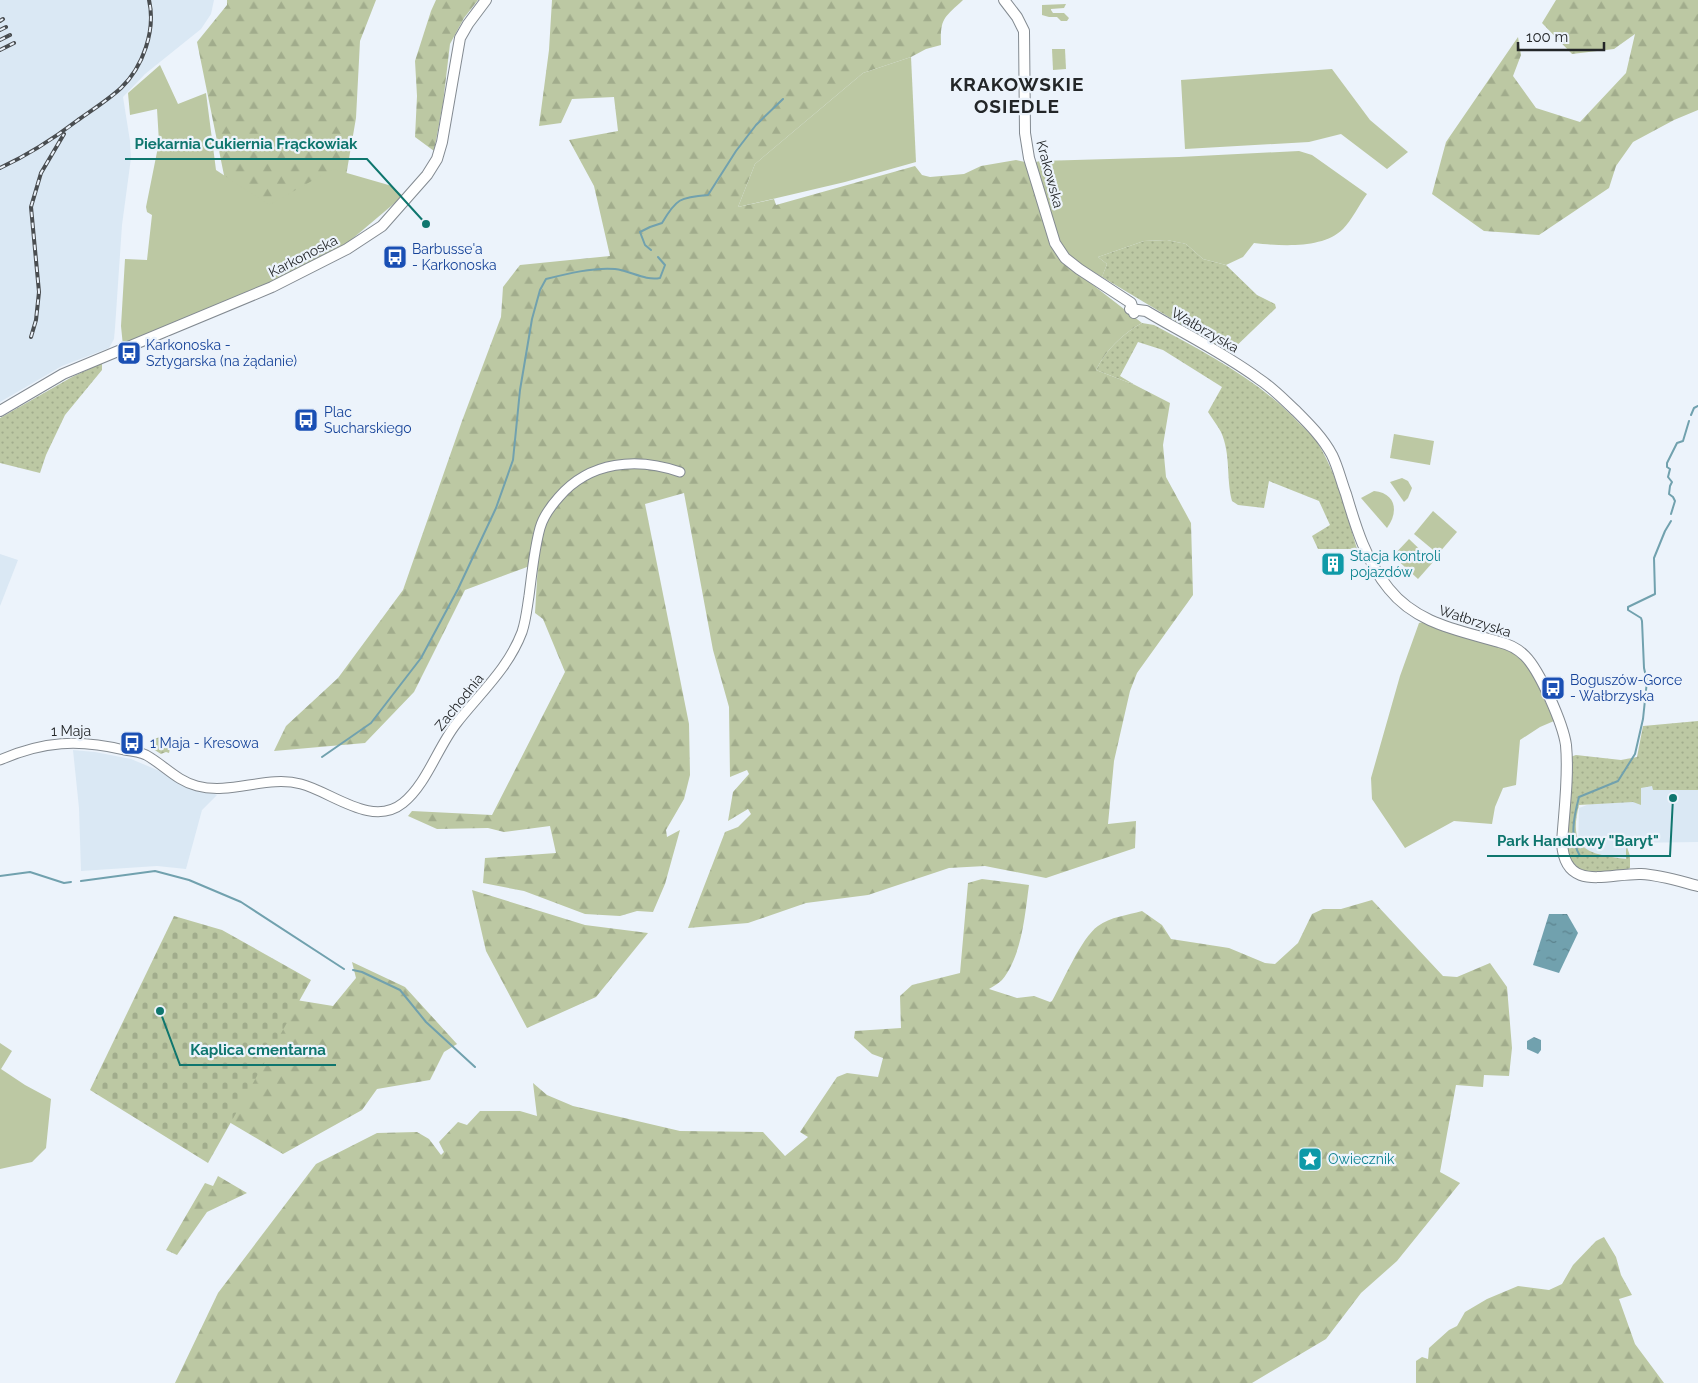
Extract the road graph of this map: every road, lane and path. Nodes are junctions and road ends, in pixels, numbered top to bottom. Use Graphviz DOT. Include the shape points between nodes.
graph roads {
  1 [pos="486,0"];
  2 [pos="1004,0"];
  3 [pos="1132,311"];
  4 [pos="0,411"];
  5 [pos="680,472"];
  6 [pos="143,753"];
  7 [pos="0,760"];
  8 [pos="1698,886"];
  1 -- 4 [label="main road, Karkonoska" via="460,38 442,142 434,166 382,226 347,249 272,288 63,374"];
  2 -- 3 [label="main road, Krakowska" via="1024,31 1025,133 1029,158 1055,243 1065,258 1121,297"];
  3 -- 8 [label="main road, Wałbrzyska" via="1150,314 1260,379 1318,435 1332,454 1366,554 1395,596 1436,624 1515,648 1534,667 1563,733 1566,756 1562,843 1565,862 1570,868 1582,876 1594,878 1642,874"];
  5 -- 6 [label="street, Zachodnia" via="649,464 626,463 604,467 573,484 554,502 541,525 523,630 512,654 456,724 414,794 400,806 371,812 308,786 281,781 235,787 197,786 185,782"];
  6 -- 7 [label="street, 1 Maja" via="91,743 55,743"];
}
